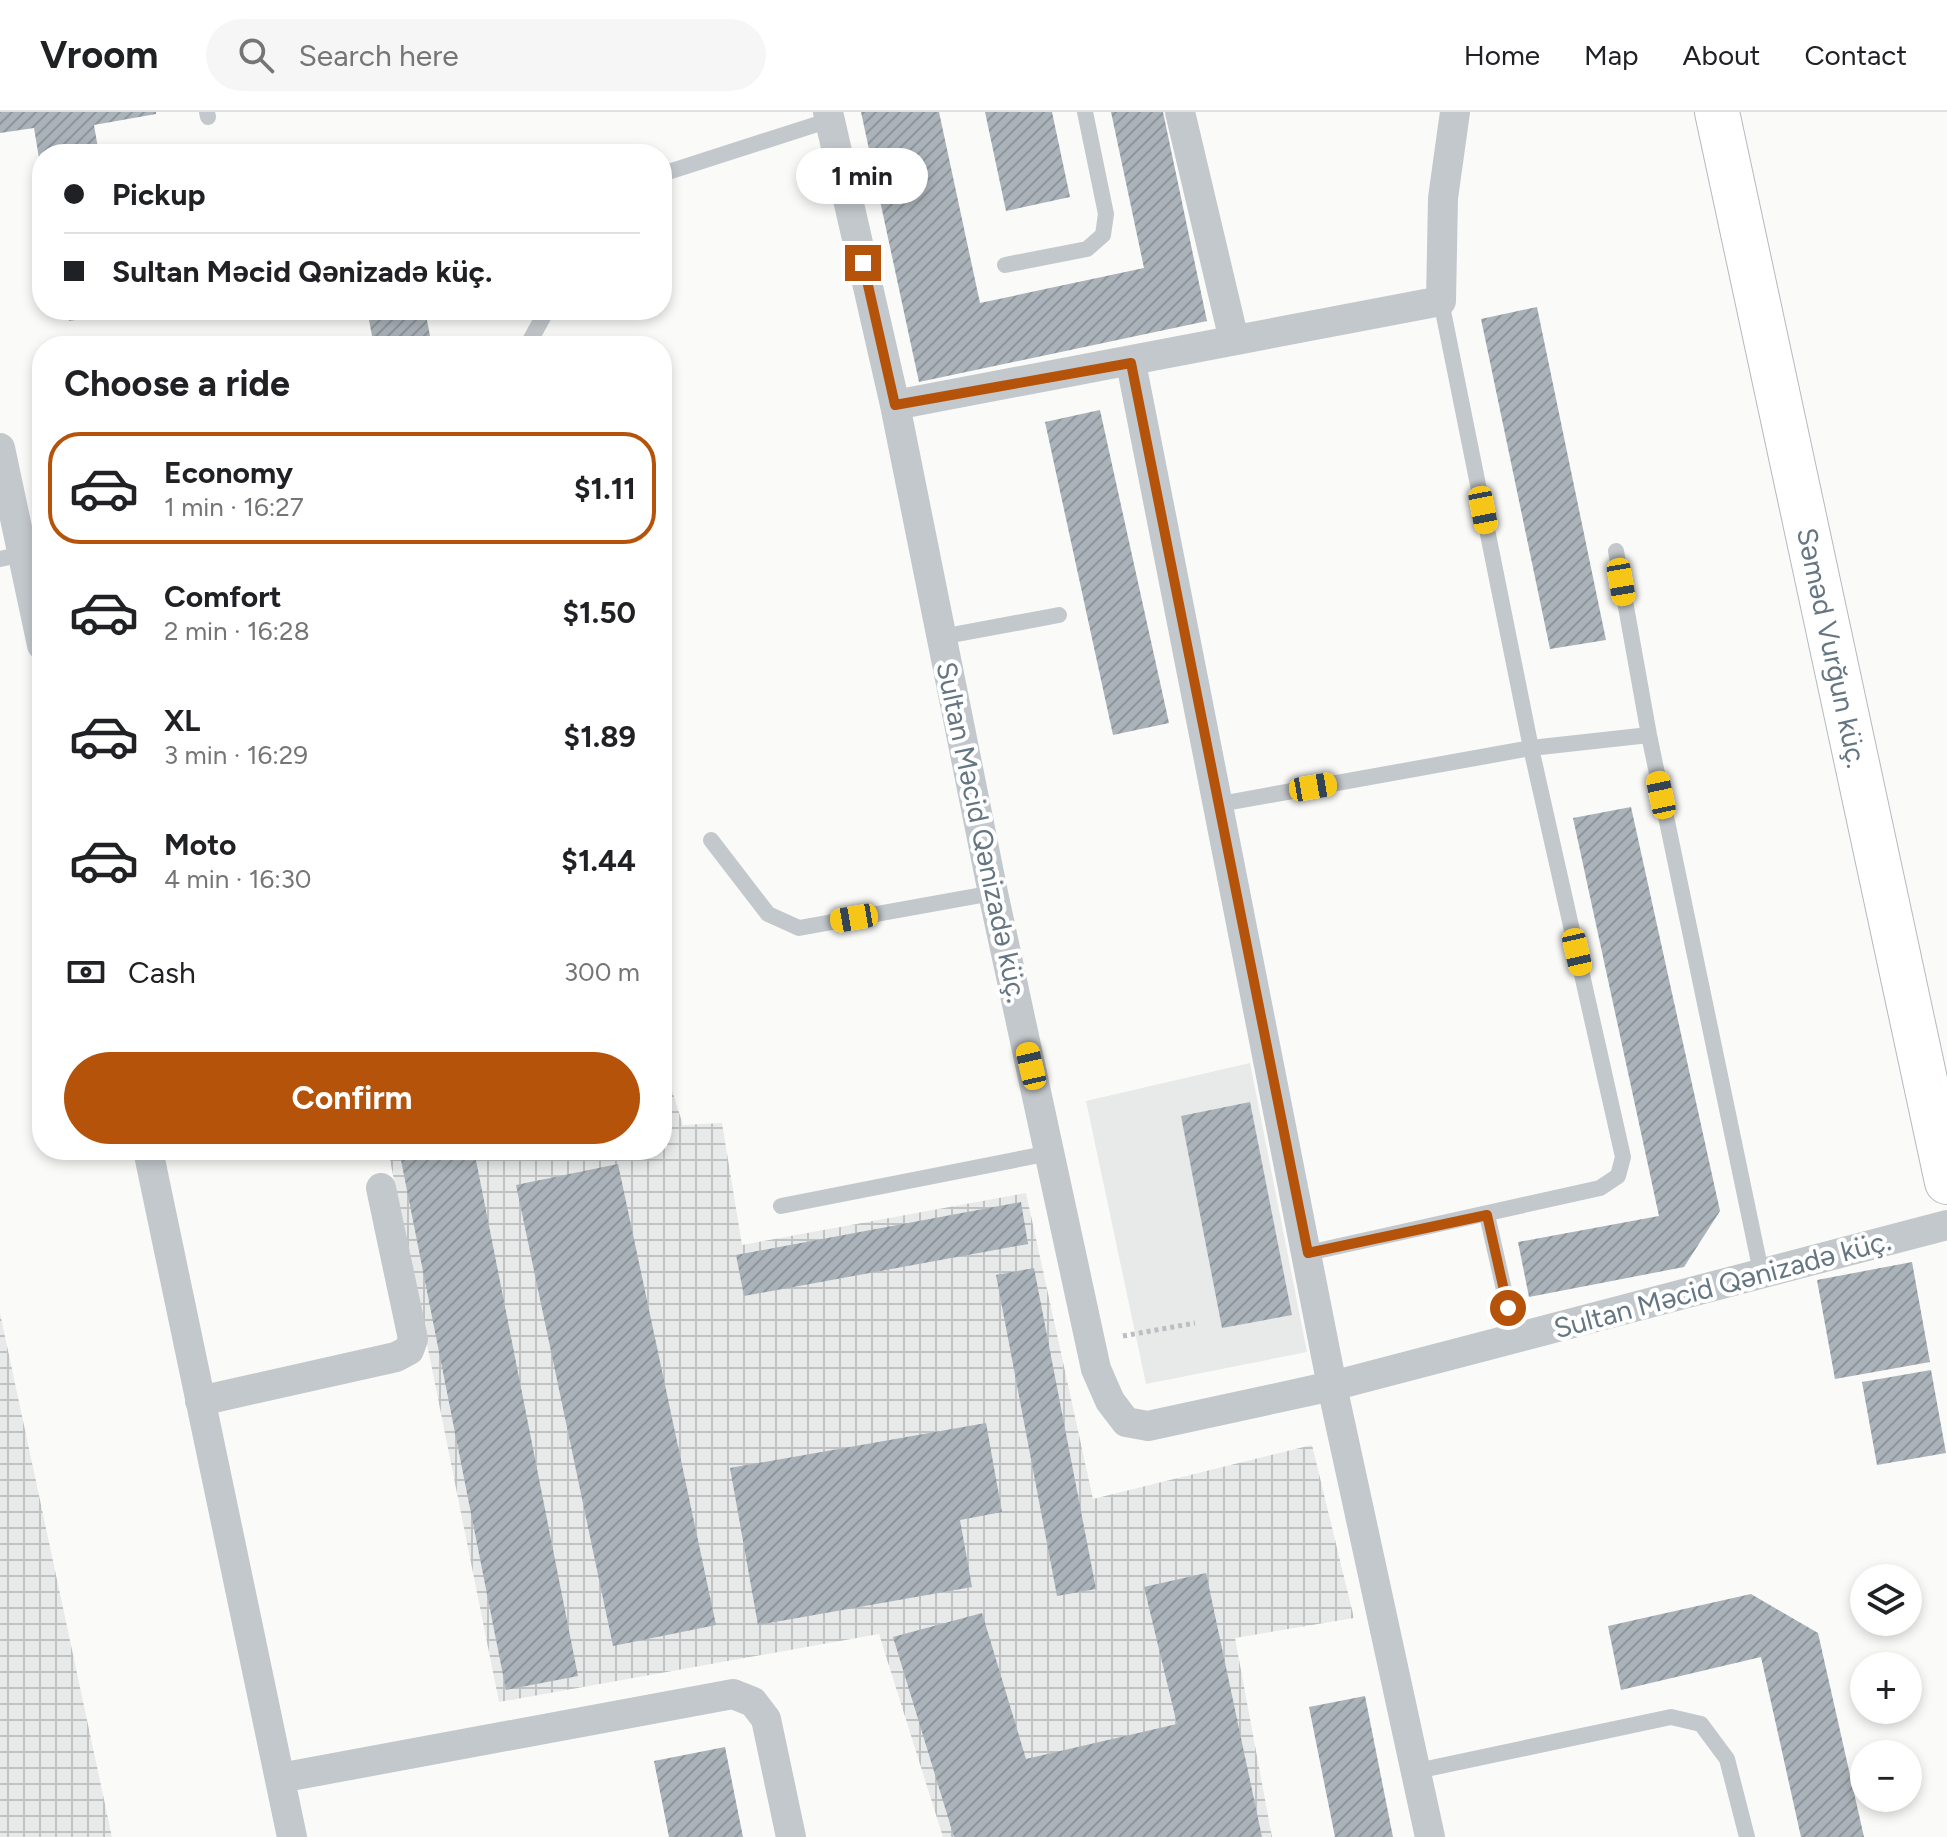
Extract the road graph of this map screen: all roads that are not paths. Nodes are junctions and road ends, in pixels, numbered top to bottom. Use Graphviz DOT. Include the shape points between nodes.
graph roads {
  1 [pos="1085,112"];
  2 [pos="1180,112"];
  3 [pos="1455,112"];
  4 [pos="1717,112"];
  5 [pos="829,116"];
  6 [pos="672,171"];
  7 [pos="1005,265"];
  8 [pos="1441,301"];
  9 [pos="1234,340"];
  10 [pos="1131,363"];
  11 [pos="895,405"];
  12 [pos="0,448"];
  13 [pos="1616,551"];
  14 [pos="12,556"];
  15 [pos="32,615"];
  16 [pos="1059,615"];
  17 [pos="941,637"];
  18 [pos="1649,735"];
  19 [pos="1531,748"];
  20 [pos="1220,804"];
  21 [pos="711,840"];
  22 [pos="993,893"];
  23 [pos="1050,1153"];
  24 [pos="150,1160"];
  25 [pos="1947,1182"];
  26 [pos="381,1188"];
  27 [pos="781,1206"];
  28 [pos="1487,1215"];
  29 [pos="1947,1225"];
  30 [pos="1308,1253"];
  31 [pos="1761,1272"];
  32 [pos="1515,1338"];
  33 [pos="1332,1386"];
  34 [pos="200,1401"];
  35 [pos="1417,1771"];
  36 [pos="280,1778"];
  37 [pos="292,1837"];
  38 [pos="791,1837"];
  39 [pos="1430,1837"];
  40 [pos="1747,1837"];
  1 -- 7 [label="lane" via="1106,214 1103,235 1087,249"];
  2 -- 9 [label="street"];
  3 -- 8 [label="street" via="1442,214"];
  4 -- 25 [label="main road, Səməd Vurğun küç."];
  5 -- 6 [label="lane"];
  5 -- 11 [label="street, Sultan Məcid Qənizadə küç."];
  8 -- 9 [label="street"];
  8 -- 19 [label="lane"];
  9 -- 10 [label="street"];
  10 -- 11 [label="street"];
  10 -- 20 [label="street"];
  11 -- 17 [label="street, Sultan Məcid Qənizadə küç."];
  12 -- 14 [label="street"];
  13 -- 18 [label="lane"];
  14 -- 15 [label="street"];
  16 -- 17 [label="lane"];
  17 -- 22 [label="street, Sultan Məcid Qənizadə küç."];
  18 -- 19 [label="lane"];
  18 -- 31 [label="lane"];
  19 -- 20 [label="lane"];
  19 -- 28 [label="lane" via="1623,1157 1618,1176 1600,1188"];
  20 -- 30 [label="street"];
  21 -- 22 [label="lane" via="768,914 799,928"];
  22 -- 23 [label="street, Sultan Məcid Qənizadə küç."];
  23 -- 27 [label="lane"];
  23 -- 33 [label="street, Sultan Məcid Qənizadə küç." via="1096,1369 1126,1422 1148,1426"];
  24 -- 34 [label="street"];
  26 -- 34 [label="street" via="413,1339 409,1350"];
  28 -- 30 [label="lane"];
  28 -- 32 [label="lane"];
  29 -- 31 [label="street, Sultan Məcid Qənizadə küç."];
  30 -- 33 [label="street"];
  31 -- 32 [label="street, Sultan Məcid Qənizadə küç."];
  32 -- 33 [label="street, Sultan Məcid Qənizadə küç."];
  33 -- 35 [label="street"];
  34 -- 36 [label="street"];
  35 -- 39 [label="street"];
  35 -- 40 [label="lane" via="1671,1717 1701,1724 1727,1759"];
  36 -- 37 [label="street"];
  36 -- 38 [label="street" via="733,1694 753,1702 766,1719"];
}
